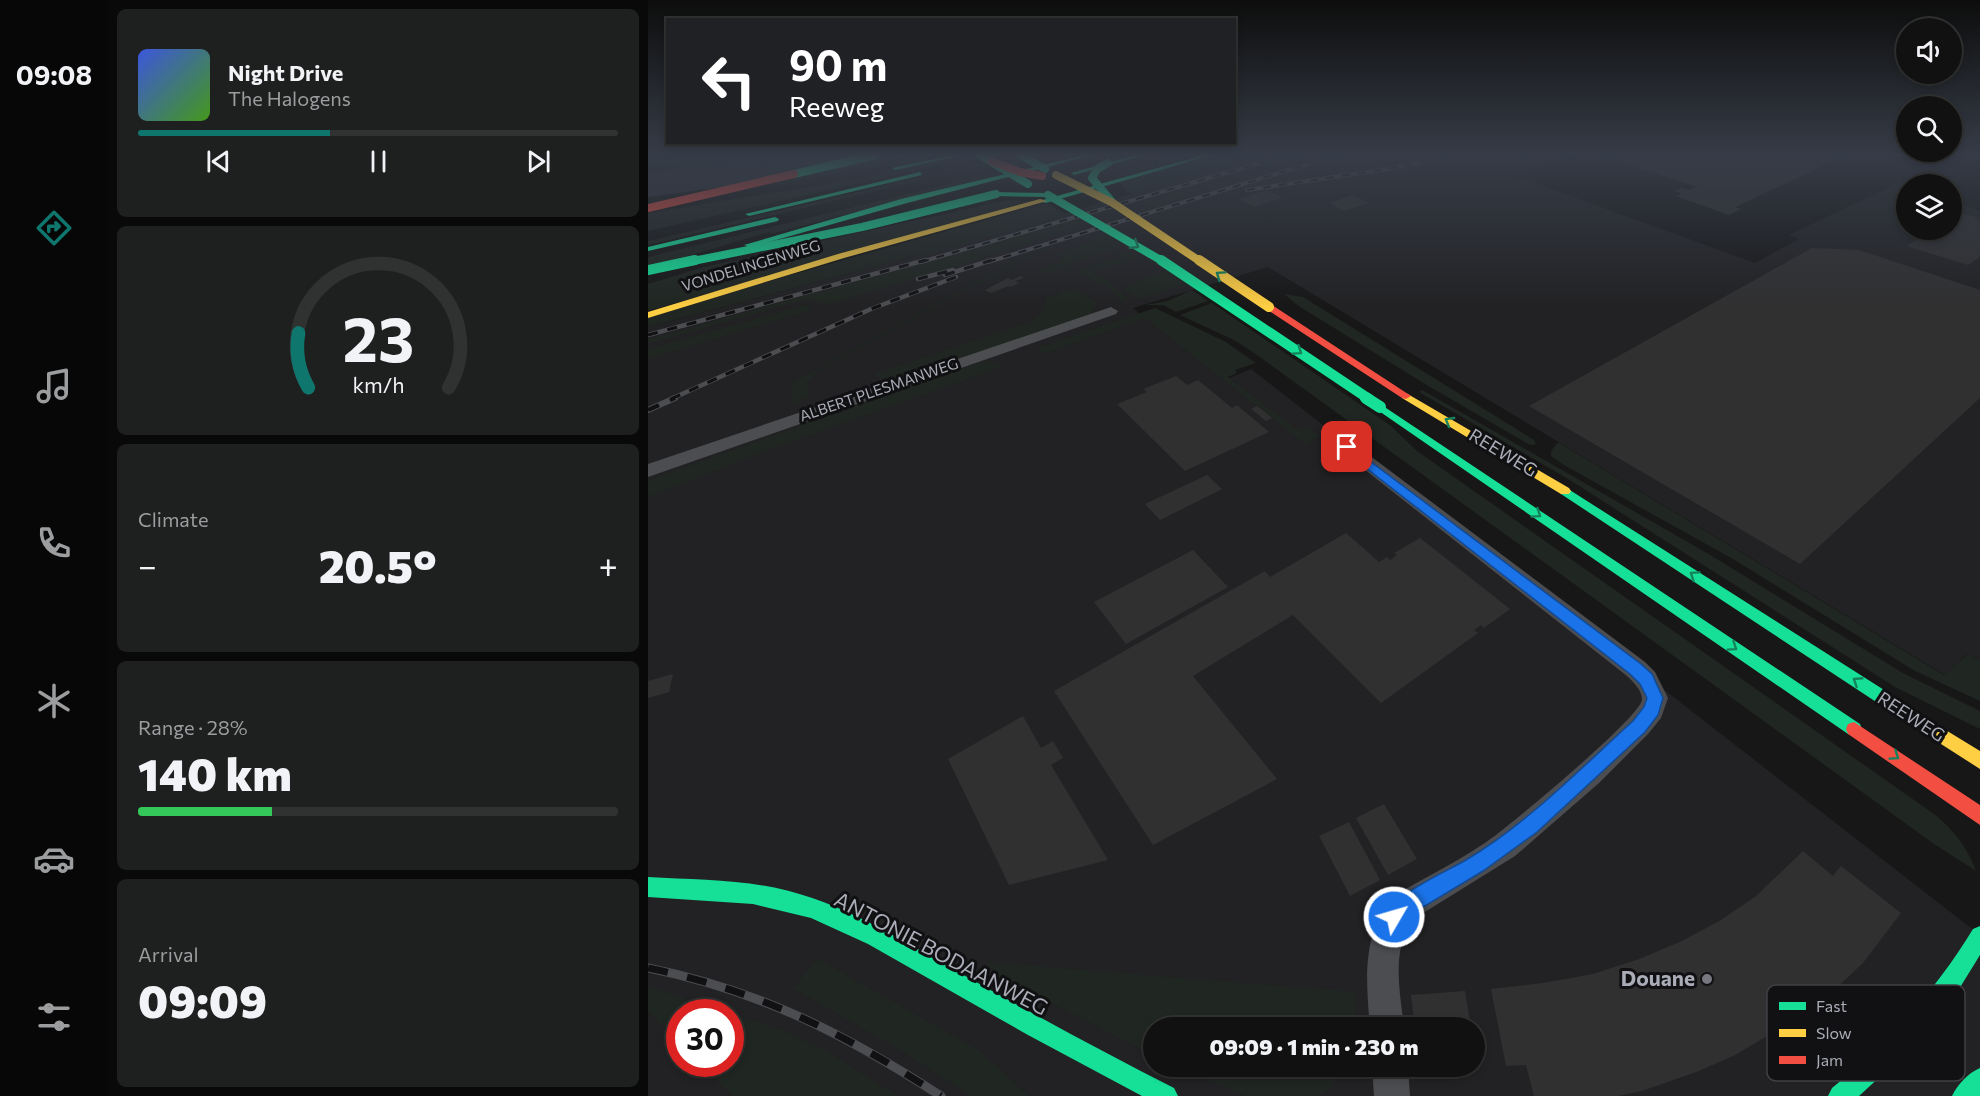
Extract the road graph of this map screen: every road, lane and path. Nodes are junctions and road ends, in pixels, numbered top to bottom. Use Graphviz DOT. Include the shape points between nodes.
graph roads {
  1 [pos="780,206"];
  2 [pos="828,206"];
  3 [pos="887,206"];
  4 [pos="947,206"];
  5 [pos="1021,206"];
  6 [pos="1068,206"];
  7 [pos="1118,206"];
  8 [pos="648,237"];
  9 [pos="648,249"];
  10 [pos="648,272"];
  11 [pos="1111,311"];
  12 [pos="648,315"];
  13 [pos="1347,447"];
  14 [pos="648,471"];
  15 [pos="1973,754"];
  16 [pos="1924,776"];
  17 [pos="1973,804"];
  18 [pos="1980,816"];
  19 [pos="1980,824"];
  20 [pos="648,887"];
  21 [pos="1980,936"];
  22 [pos="1946,985"];
  23 [pos="1386,1017"];
  24 [pos="1391,1077"];
  25 [pos="1980,1079"];
  26 [pos="1861,1081"];
  27 [pos="1166,1096"];
  28 [pos="1392,1096"];
  29 [pos="1840,1096"];
  30 [pos="1964,1096"];
  1 -- 8 [label="main road"];
  2 -- 9 [label="main road"];
  3 -- 10 [label="main road"];
  4 -- 10 [label="main road, bridge"];
  5 -- 12 [label="main road, VONDELINGENWEG"];
  6 -- 16 [label="main road, REEWEG, one-way, bridge" via="1208,291"];
  15 -- 7 [label="main road, REEWEG, one-way, bridge" via="1582,501 1404,395"];
  11 -- 14 [label="street, ALBERT PLESMANWEG"];
  13 -- 23 [label="street" via="1646,679 1655,698 1652,710 1639,726 1505,846 1410,903 1394,917 1383,952"];
  16 -- 17 [label="street, REEWEG"];
  17 -- 18 [label="main road, REEWEG"];
  17 -- 19 [label="main road"];
  20 -- 27 [label="main road, ANTONIE BODAANWEG" via="747,893 789,901 829,915 1081,1054"];
  21 -- 22 [label="main road"];
  24 -- 28 [label="street"];
  25 -- 30 [label="main road"];
  26 -- 29 [label="main road"];
}
